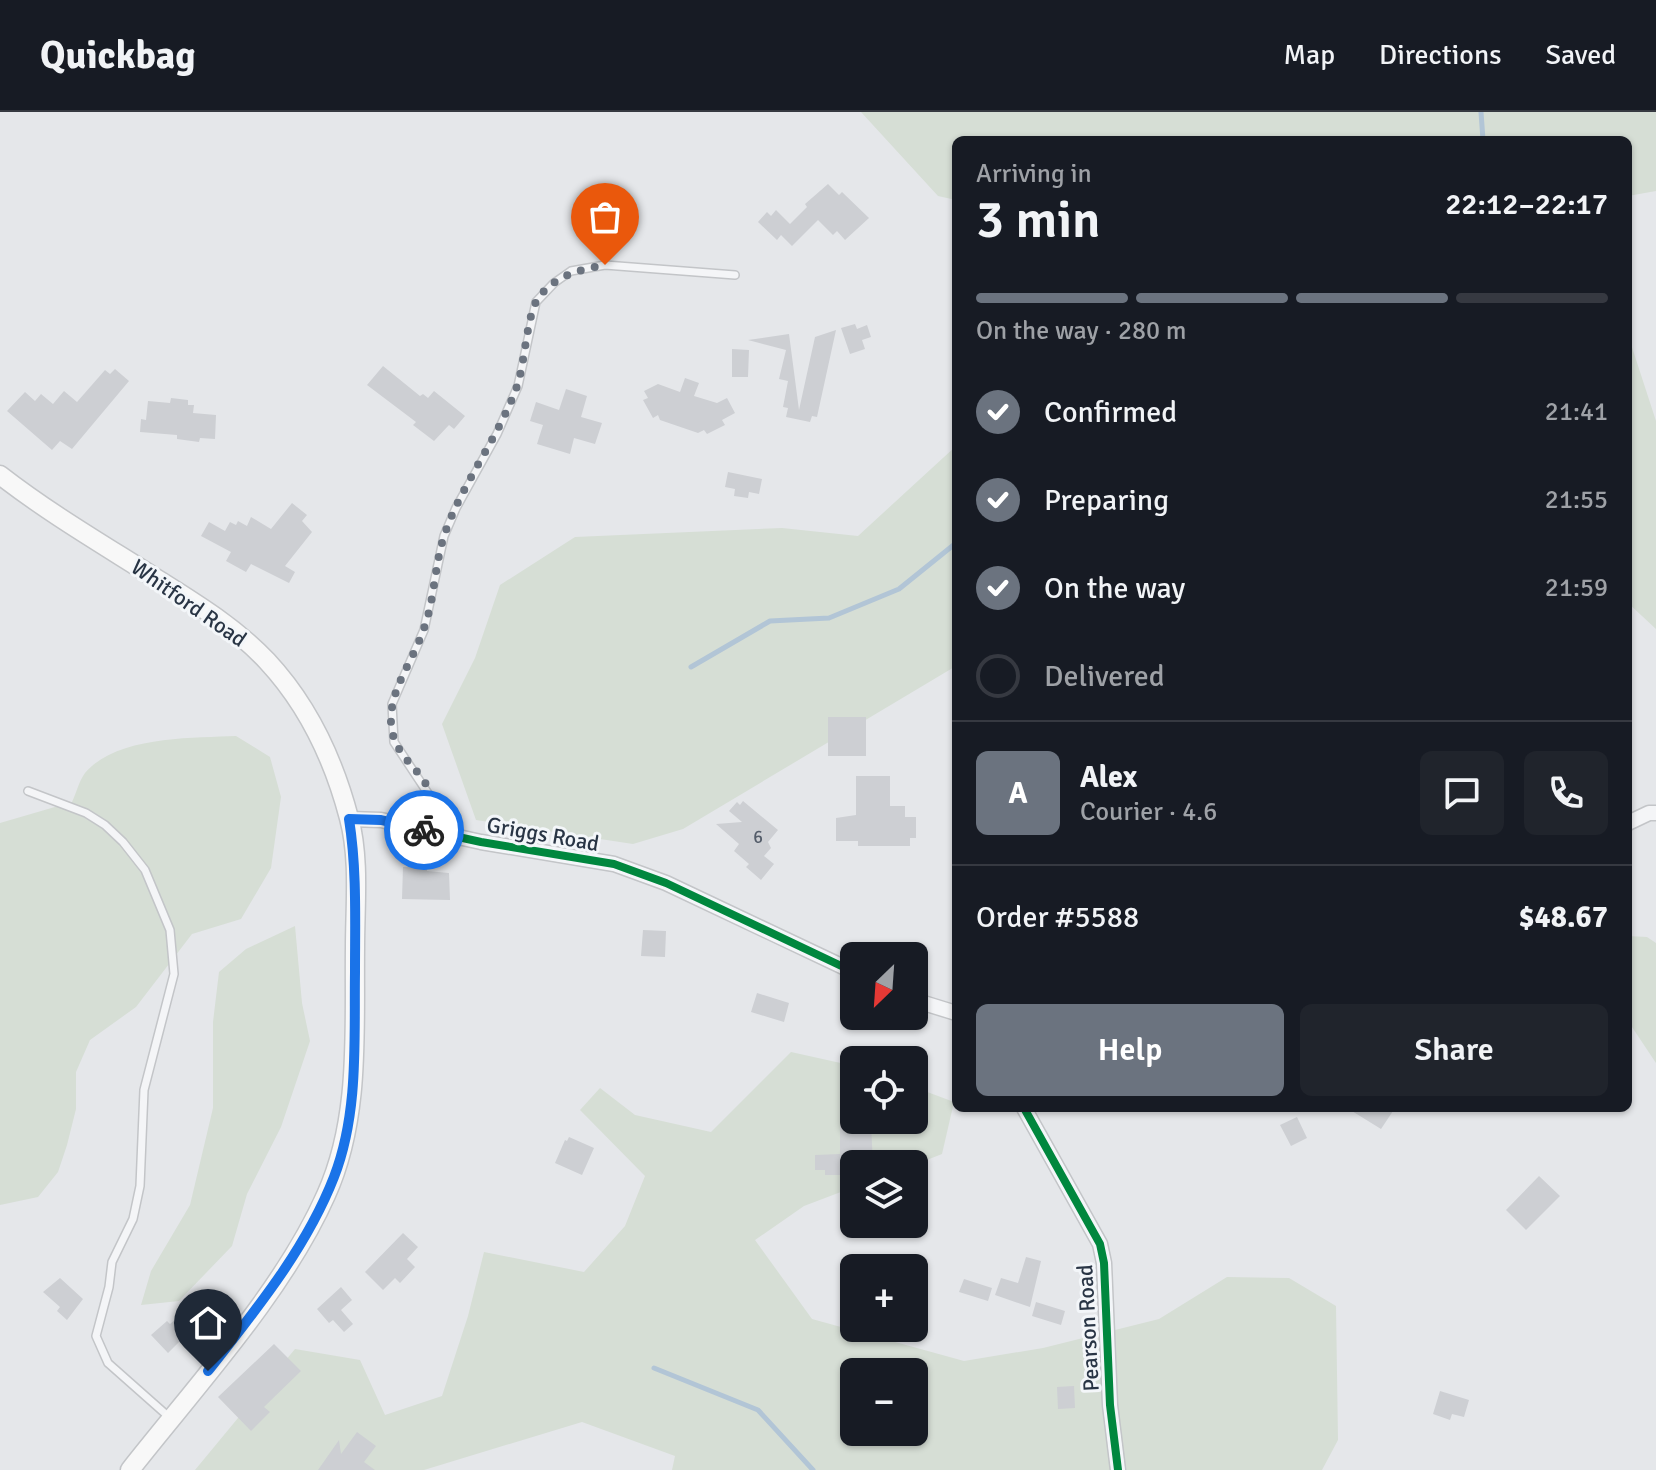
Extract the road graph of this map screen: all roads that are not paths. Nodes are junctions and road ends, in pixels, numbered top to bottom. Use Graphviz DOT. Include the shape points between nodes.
graph roads {
  1 [pos="735,275"];
  2 [pos="0,475"];
  3 [pos="28,791"];
  4 [pos="1656,813"];
  5 [pos="349,819"];
  6 [pos="1632,821"];
  7 [pos="432,831"];
  8 [pos="840,966"];
  9 [pos="928,1004"];
  10 [pos="952,1012"];
  11 [pos="1026,1112"];
  12 [pos="170,1418"];
  13 [pos="130,1470"];
  14 [pos="1118,1470"];
  1 -- 7 [label="lane" via="605,265 571,271 536,302 518,386 444,536 424,630 392,704 394,742 433,801"];
  2 -- 5 [label="main road, Whitford Road" via="199,606 267,661 313,725"];
  3 -- 12 [label="lane" via="86,813 123,842 145,870 170,930 174,974 144,1090 140,1186 133,1219 112,1262 96,1336 108,1363"];
  4 -- 6 [label="street"];
  5 -- 7 [label="street, Griggs Road"];
  5 -- 12 [label="main road, Whitford Road" via="355,877 354,1056 344,1148 326,1197 298,1246"];
  7 -- 8 [label="street, Griggs Road" via="614,864"];
  9 -- 10 [label="street"];
  11 -- 14 [label="street, Pearson Road" via="1100,1244"];
  12 -- 13 [label="main road, Whitford Road"];
}
